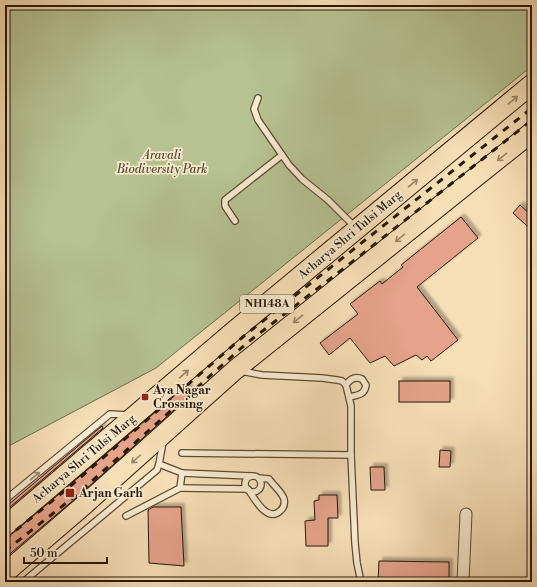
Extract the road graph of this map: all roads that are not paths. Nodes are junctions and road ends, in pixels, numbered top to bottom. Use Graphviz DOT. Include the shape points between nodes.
graph roads {
  1 [pos="532,84"];
  2 [pos="258,98"];
  3 [pos="532,132"];
  4 [pos="282,155"];
  5 [pos="234,221"];
  6 [pos="357,229"];
  7 [pos="235,370"];
  8 [pos="346,384"];
  9 [pos="350,396"];
  10 [pos="135,416"];
  11 [pos="164,434"];
  12 [pos="182,453"];
  13 [pos="351,455"];
  14 [pos="159,464"];
  15 [pos="182,473"];
  16 [pos="251,476"];
  17 [pos="259,478"];
  18 [pos="180,488"];
  19 [pos="248,489"];
  20 [pos="5,500"];
  21 [pos="466,514"];
  22 [pos="126,516"];
  23 [pos="5,526"];
  24 [pos="5,573"];
  25 [pos="23,582"];
  26 [pos="361,582"];
  27 [pos="463,582"];
  6 -- 1 [label="highway, Acharya Shri Tulsi Marg / NH148A, one-way"];
  2 -- 4 [label="lane" via="256,116"];
  3 -- 7 [label="highway, NH148A, one-way"];
  4 -- 5 [label="lane" via="225,200 225,206"];
  4 -- 6 [label="lane" via="302,179"];
  10 -- 6 [label="highway, Acharya Shri Tulsi Marg / NH148A, one-way"];
  7 -- 8 [label="lane" via="262,375 322,378"];
  7 -- 11 [label="highway, NH148A"];
  8 -- 9 [label="lane"];
  8 -- 9 [label="lane" via="349,380 362,379 366,388 364,392"];
  9 -- 13 [label="lane"];
  20 -- 10 [label="lane, one-way" via="110,414"];
  10 -- 23 [label="highway, Acharya Shri Tulsi Marg / NH148A"];
  11 -- 14 [label="lane"];
  11 -- 24 [label="highway, NH148A, one-way"];
  12 -- 13 [label="lane"];
  13 -- 26 [label="lane" via="355,543"];
  14 -- 15 [label="lane"];
  14 -- 25 [label="lane" via="157,470"];
  15 -- 16 [label="lane"];
  15 -- 18 [label="lane"];
  16 -- 17 [label="lane"];
  16 -- 19 [label="lane" via="245,482"];
  17 -- 19 [label="lane" via="259,489 255,492"];
  17 -- 19 [label="lane" via="269,479 284,498 283,508 279,513 267,513"];
  18 -- 19 [label="lane"];
  18 -- 22 [label="lane"];
  21 -- 27 [label="street"];
}
